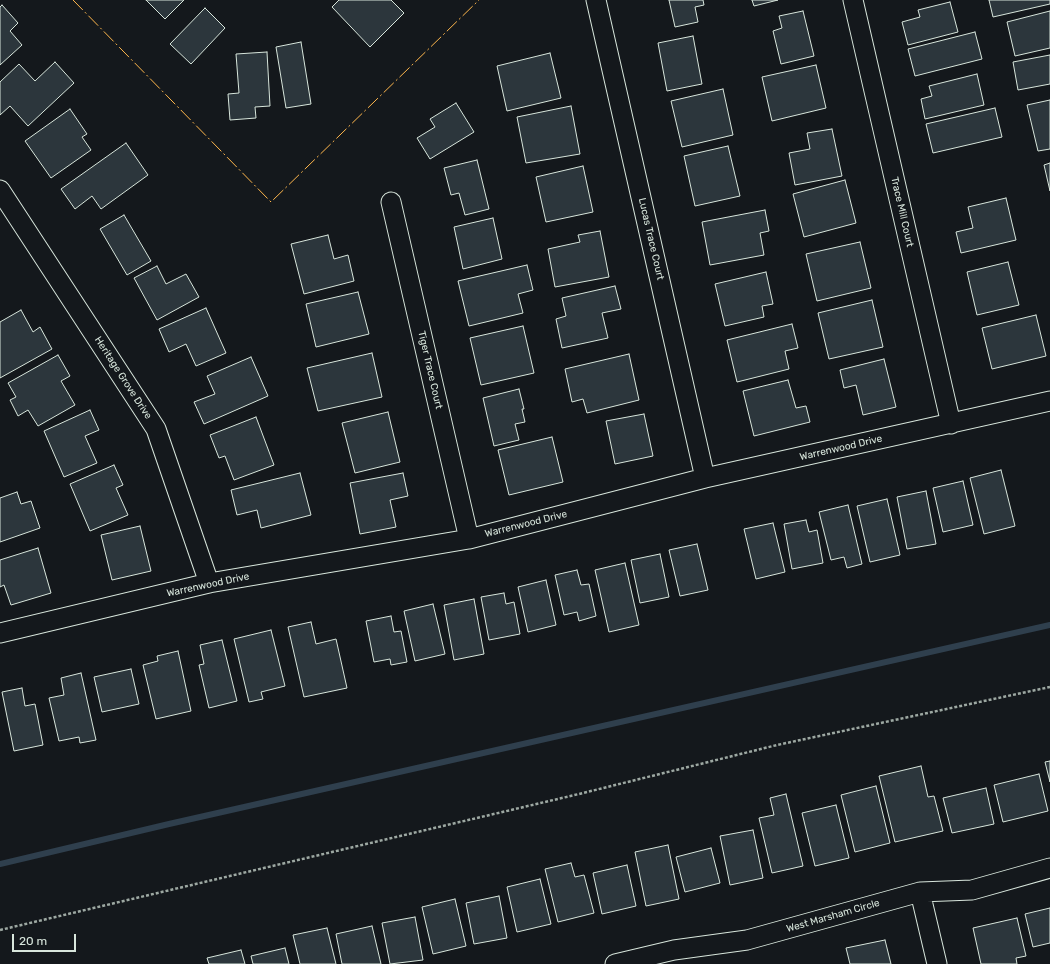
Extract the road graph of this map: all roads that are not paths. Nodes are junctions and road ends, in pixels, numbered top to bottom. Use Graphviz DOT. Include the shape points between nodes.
graph roads {
  1 [pos="596,0"];
  2 [pos="853,0"];
  3 [pos="0,190"];
  4 [pos="391,202"];
  5 [pos="1050,401"];
  6 [pos="951,424"];
  7 [pos="705,478"];
  8 [pos="469,539"];
  9 [pos="209,583"];
  10 [pos="0,634"];
  11 [pos="1050,868"];
  12 [pos="920,892"];
  13 [pos="676,957"];
  14 [pos="615,964"];
  15 [pos="937,964"];
  1 -- 7 [label="street, Lucas Trace Court"];
  2 -- 6 [label="street, Trace Mill Court"];
  3 -- 9 [label="street, Heritage Grove Drive" via="156,429"];
  4 -- 8 [label="street, Tiger Trace Court"];
  5 -- 6 [label="street, Warrenwood Drive"];
  6 -- 7 [label="street, Warrenwood Drive"];
  7 -- 8 [label="street, Warrenwood Drive"];
  8 -- 9 [label="street, Warrenwood Drive"];
  9 -- 10 [label="street, Warrenwood Drive"];
  11 -- 12 [label="street, West Marsham Circle" via="972,890"];
  12 -- 13 [label="street, West Marsham Circle"];
  12 -- 15 [label="street"];
  13 -- 14 [label="street, West Marsham Circle"];
}
